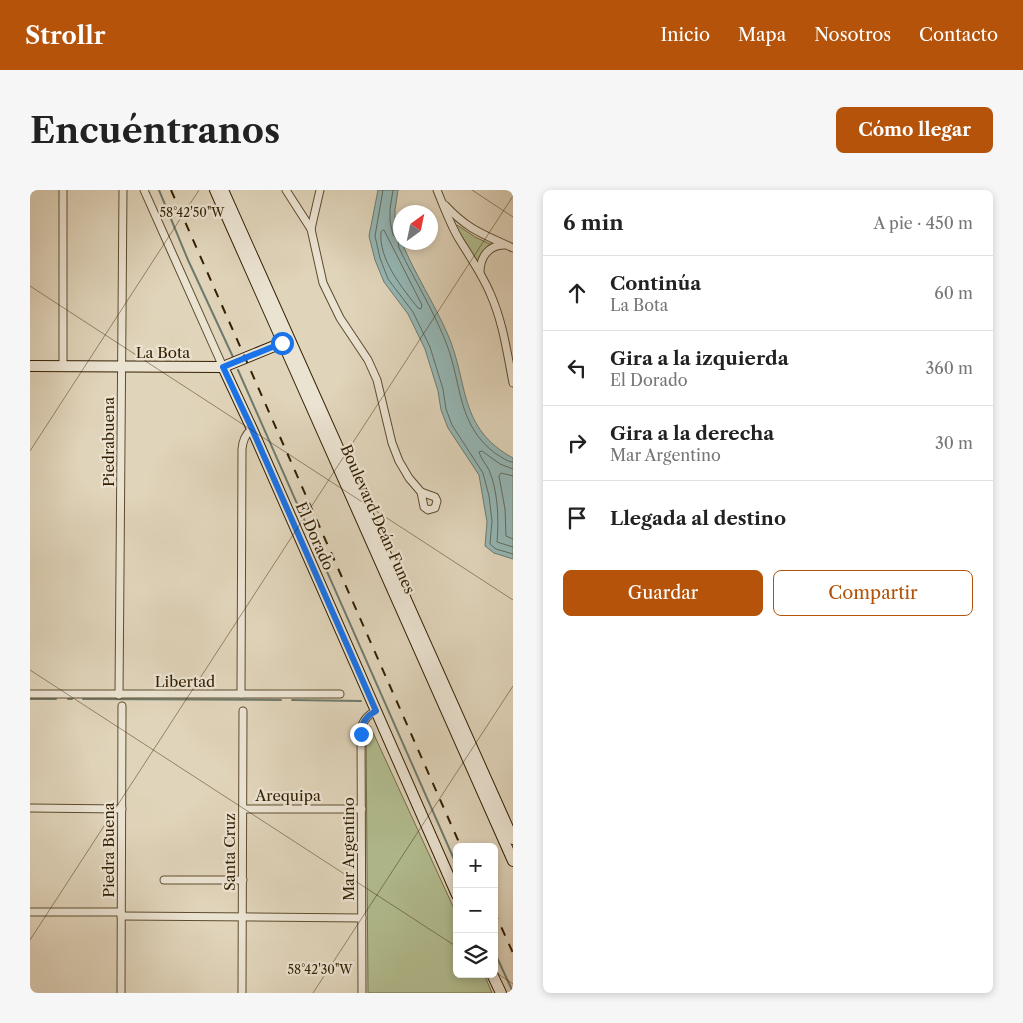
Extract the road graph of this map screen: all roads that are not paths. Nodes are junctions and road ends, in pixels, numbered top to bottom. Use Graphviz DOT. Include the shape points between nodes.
graph roads {
  1 [pos="63,190"];
  2 [pos="123,190"];
  3 [pos="144,190"];
  4 [pos="215,190"];
  5 [pos="223,190"];
  6 [pos="286,190"];
  7 [pos="320,190"];
  8 [pos="437,190"];
  9 [pos="441,201"];
  10 [pos="311,229"];
  11 [pos="510,247"];
  12 [pos="480,272"];
  13 [pos="286,341"];
  14 [pos="30,366"];
  15 [pos="63,367"];
  16 [pos="122,367"];
  17 [pos="223,367"];
  18 [pos="513,383"];
  19 [pos="252,429"];
  20 [pos="421,492"];
  21 [pos="30,694"];
  22 [pos="241,694"];
  23 [pos="340,694"];
  24 [pos="120,695"];
  25 [pos="122,706"];
  26 [pos="243,711"];
  27 [pos="376,711"];
  28 [pos="30,808"];
  29 [pos="122,809"];
  30 [pos="243,809"];
  31 [pos="362,809"];
  32 [pos="513,839"];
  33 [pos="513,861"];
  34 [pos="164,880"];
  35 [pos="243,880"];
  36 [pos="454,888"];
  37 [pos="30,912"];
  38 [pos="122,914"];
  39 [pos="243,917"];
  40 [pos="362,918"];
  41 [pos="494,978"];
  42 [pos="121,993"];
  43 [pos="242,993"];
  44 [pos="362,993"];
  45 [pos="500,993"];
  1 -- 15 [label="street"];
  2 -- 16 [label="street, Piedrabuena"];
  3 -- 17 [label="street, El Dorado"];
  4 -- 13 [label="main road, Boulevard Deán Funes"];
  5 -- 13 [label="main road, Boulevard Deán Funes"];
  6 -- 10 [label="street"];
  7 -- 10 [label="street"];
  8 -- 9 [label="street"];
  9 -- 11 [label="street" via="468,227"];
  9 -- 12 [label="street" via="459,239"];
  10 -- 20 [label="street" via="323,283 340,318 368,360 377,380 392,443 404,470"];
  11 -- 12 [label="street" via="499,245 489,250 482,259"];
  12 -- 18 [label="street" via="501,322"];
  13 -- 17 [label="main road, La Bota"];
  13 -- 32 [label="main road, Boulevard Deán Funes"];
  13 -- 33 [label="main road, Boulevard Deán Funes"];
  14 -- 15 [label="main road, La Bota"];
  15 -- 16 [label="main road, La Bota"];
  16 -- 17 [label="main road, La Bota"];
  16 -- 24 [label="street, Piedrabuena"];
  17 -- 19 [label="main road, El Dorado"];
  19 -- 22 [label="street" via="243,440 242,449"];
  19 -- 27 [label="main road, El Dorado"];
  21 -- 24 [label="street, Libertad"];
  22 -- 23 [label="street, Libertad"];
  22 -- 24 [label="street, Libertad"];
  25 -- 29 [label="street, Piedra Buena"];
  26 -- 30 [label="street, Santa Cruz"];
  27 -- 31 [label="street, Mar Argentino" via="369,714 361,728"];
  27 -- 36 [label="main road, El Dorado"];
  28 -- 29 [label="street"];
  29 -- 38 [label="street, Piedra Buena"];
  30 -- 31 [label="street, Arequipa"];
  30 -- 35 [label="street, Santa Cruz"];
  31 -- 40 [label="street, Mar Argentino"];
  34 -- 35 [label="street"];
  35 -- 39 [label="street, Santa Cruz"];
  37 -- 38 [label="street"];
  38 -- 39 [label="street"];
  38 -- 42 [label="street, Piedra Buena"];
  39 -- 40 [label="street"];
  39 -- 43 [label="street, Santa Cruz"];
  40 -- 44 [label="street, Mar Argentino"];
  41 -- 45 [label="main road"];
}
